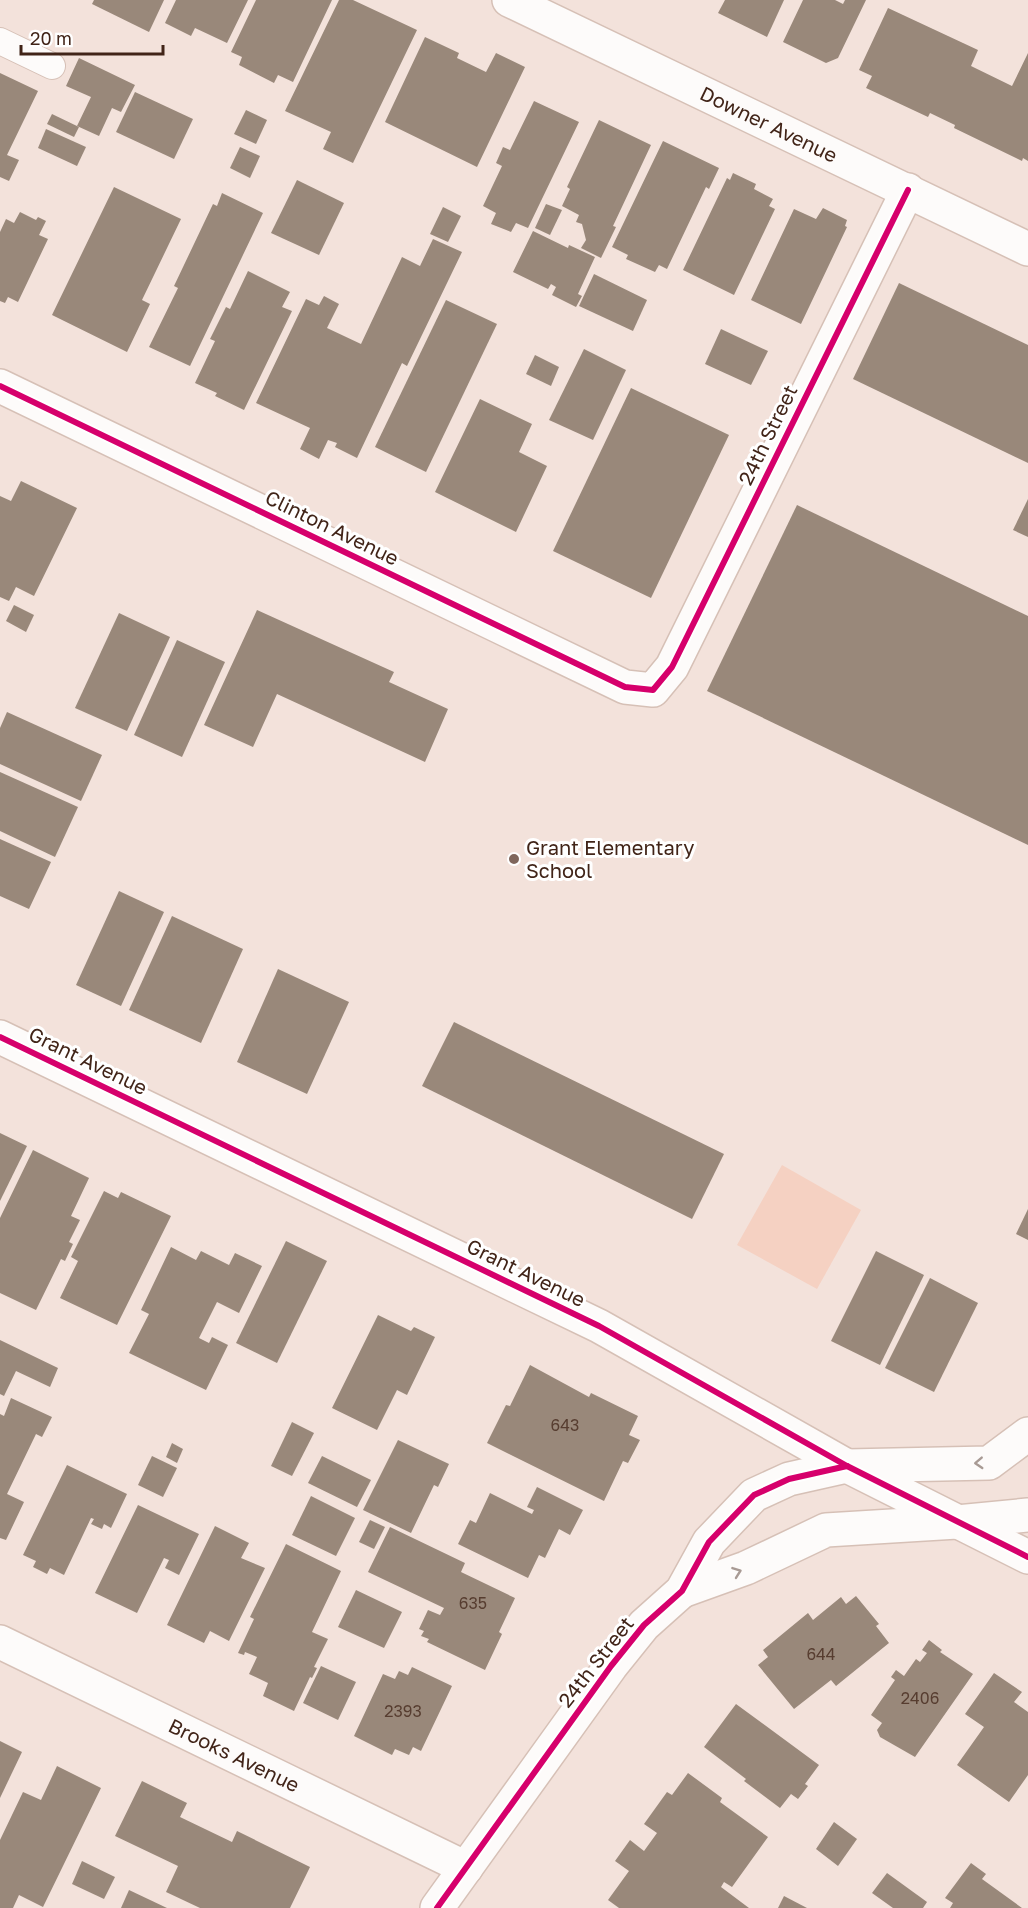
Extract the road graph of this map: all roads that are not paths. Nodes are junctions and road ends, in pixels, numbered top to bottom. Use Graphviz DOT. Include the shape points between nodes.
graph roads {
  1 [pos="509,0"];
  2 [pos="0,41"];
  3 [pos="52,66"];
  4 [pos="908,190"];
  5 [pos="1028,249"];
  6 [pos="0,387"];
  7 [pos="652,690"];
  8 [pos="0,1037"];
  9 [pos="1028,1434"];
  10 [pos="847,1467"];
  11 [pos="1028,1515"];
  12 [pos="957,1522"];
  13 [pos="1028,1557"];
  14 [pos="682,1591"];
  15 [pos="0,1642"];
  16 [pos="466,1868"];
  17 [pos="437,1908"];
  1 -- 4 [label="street, Downer Avenue"];
  2 -- 3 [label="lane"];
  4 -- 5 [label="street, Downer Avenue"];
  4 -- 7 [label="street, 24th Street" via="672,667"];
  6 -- 7 [label="street, Clinton Avenue" via="625,687"];
  8 -- 10 [label="street, Grant Avenue" via="599,1326"];
  9 -- 10 [label="street, 24th Street, one-way" via="989,1463"];
  10 -- 12 [label="street, Grant Avenue"];
  10 -- 14 [label="street, 24th Street" via="789,1479 754,1495 709,1542"];
  11 -- 12 [label="street, 24th Street"];
  12 -- 13 [label="street, Grant Avenue"];
  14 -- 12 [label="street, 24th Street, one-way" via="747,1568 826,1530"];
  14 -- 16 [label="street, 24th Street" via="644,1625 611,1666"];
  15 -- 16 [label="street, Brooks Avenue"];
  16 -- 17 [label="street, 24th Street"];
}
